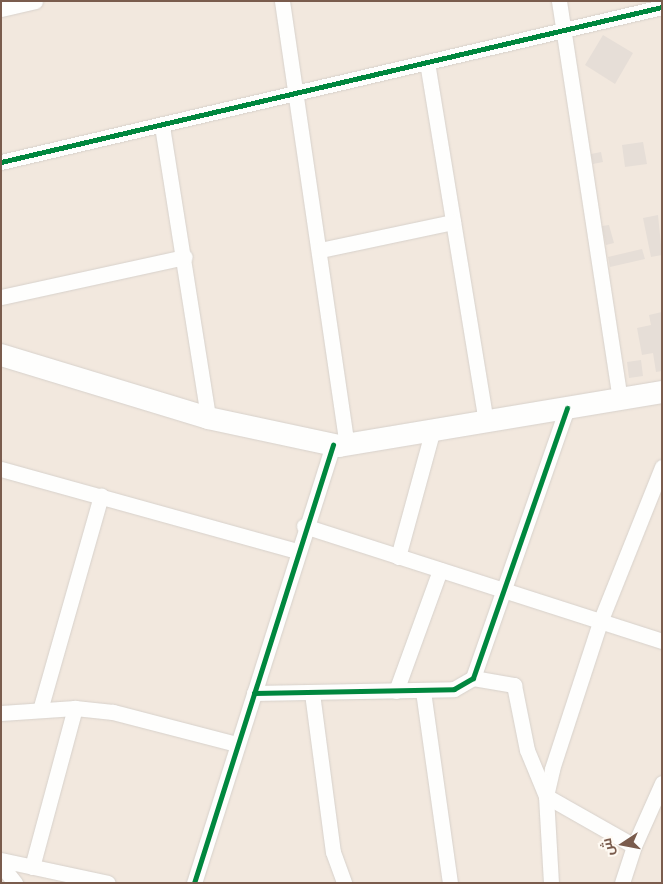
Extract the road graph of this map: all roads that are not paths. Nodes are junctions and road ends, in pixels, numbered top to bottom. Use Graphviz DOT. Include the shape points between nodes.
graph roads {
  1 [pos="35,1"];
  2 [pos="282,1"];
  3 [pos="559,1"];
  4 [pos="2,6"];
  5 [pos="662,7"];
  6 [pos="563,28"];
  7 [pos="427,62"];
  8 [pos="296,94"];
  9 [pos="162,126"];
  10 [pos="1,162"];
  11 [pos="453,222"];
  12 [pos="320,250"];
  13 [pos="185,257"];
  14 [pos="1,297"];
  15 [pos="1,355"];
  16 [pos="662,392"];
  17 [pos="620,399"];
  18 [pos="567,408"];
  19 [pos="208,418"];
  20 [pos="486,422"];
  21 [pos="432,433"];
  22 [pos="340,446"];
  23 [pos="662,467"];
  24 [pos="1,469"];
  25 [pos="101,496"];
  26 [pos="304,526"];
  27 [pos="297,551"];
  28 [pos="398,557"];
  29 [pos="440,570"];
  30 [pos="505,592"];
  31 [pos="600,622"];
  32 [pos="662,642"];
  33 [pos="473,678"];
  34 [pos="423,691"];
  35 [pos="396,692"];
  36 [pos="254,693"];
  37 [pos="312,693"];
  38 [pos="75,708"];
  39 [pos="40,710"];
  40 [pos="1,713"];
  41 [pos="238,744"];
  42 [pos="662,783"];
  43 [pos="546,796"];
  44 [pos="634,846"];
  45 [pos="1,860"];
  46 [pos="1,865"];
  47 [pos="32,867"];
  48 [pos="15,883"];
  49 [pos="108,883"];
  50 [pos="194,883"];
  51 [pos="344,883"];
  52 [pos="450,883"];
  53 [pos="551,883"];
  54 [pos="622,883"];
  1 -- 4 [label="street"];
  2 -- 8 [label="street"];
  3 -- 6 [label="street"];
  5 -- 6 [label="street"];
  6 -- 7 [label="street"];
  6 -- 17 [label="street"];
  7 -- 8 [label="street"];
  7 -- 11 [label="street"];
  8 -- 9 [label="street"];
  8 -- 12 [label="street"];
  9 -- 10 [label="street"];
  9 -- 13 [label="street"];
  11 -- 12 [label="street"];
  11 -- 20 [label="street"];
  12 -- 22 [label="street"];
  13 -- 14 [label="street"];
  13 -- 19 [label="street"];
  15 -- 19 [label="main road"];
  16 -- 17 [label="main road"];
  17 -- 18 [label="main road"];
  18 -- 20 [label="main road"];
  18 -- 30 [label="street"];
  19 -- 22 [label="main road"];
  20 -- 21 [label="main road"];
  21 -- 22 [label="main road"];
  21 -- 28 [label="street"];
  22 -- 26 [label="street"];
  23 -- 31 [label="street"];
  24 -- 25 [label="street"];
  25 -- 27 [label="street"];
  25 -- 39 [label="street"];
  26 -- 27 [label="street"];
  26 -- 28 [label="street"];
  27 -- 36 [label="street"];
  28 -- 29 [label="street"];
  29 -- 30 [label="street"];
  29 -- 35 [label="street"];
  30 -- 31 [label="street"];
  30 -- 33 [label="street"];
  31 -- 32 [label="street"];
  31 -- 43 [label="street"];
  33 -- 34 [label="street" via="454,689"];
  33 -- 43 [label="street" via="514,684 526,750"];
  34 -- 35 [label="street"];
  34 -- 52 [label="street"];
  35 -- 37 [label="street"];
  36 -- 37 [label="street"];
  36 -- 41 [label="street"];
  37 -- 51 [label="street" via="333,852"];
  38 -- 39 [label="street"];
  38 -- 41 [label="street" via="113,712"];
  38 -- 47 [label="street"];
  39 -- 40 [label="street"];
  41 -- 50 [label="street"];
  42 -- 44 [label="street"];
  43 -- 44 [label="street"];
  43 -- 53 [label="street"];
  44 -- 54 [label="street"];
  45 -- 47 [label="street"];
  46 -- 48 [label="street"];
  47 -- 49 [label="street"];
}
